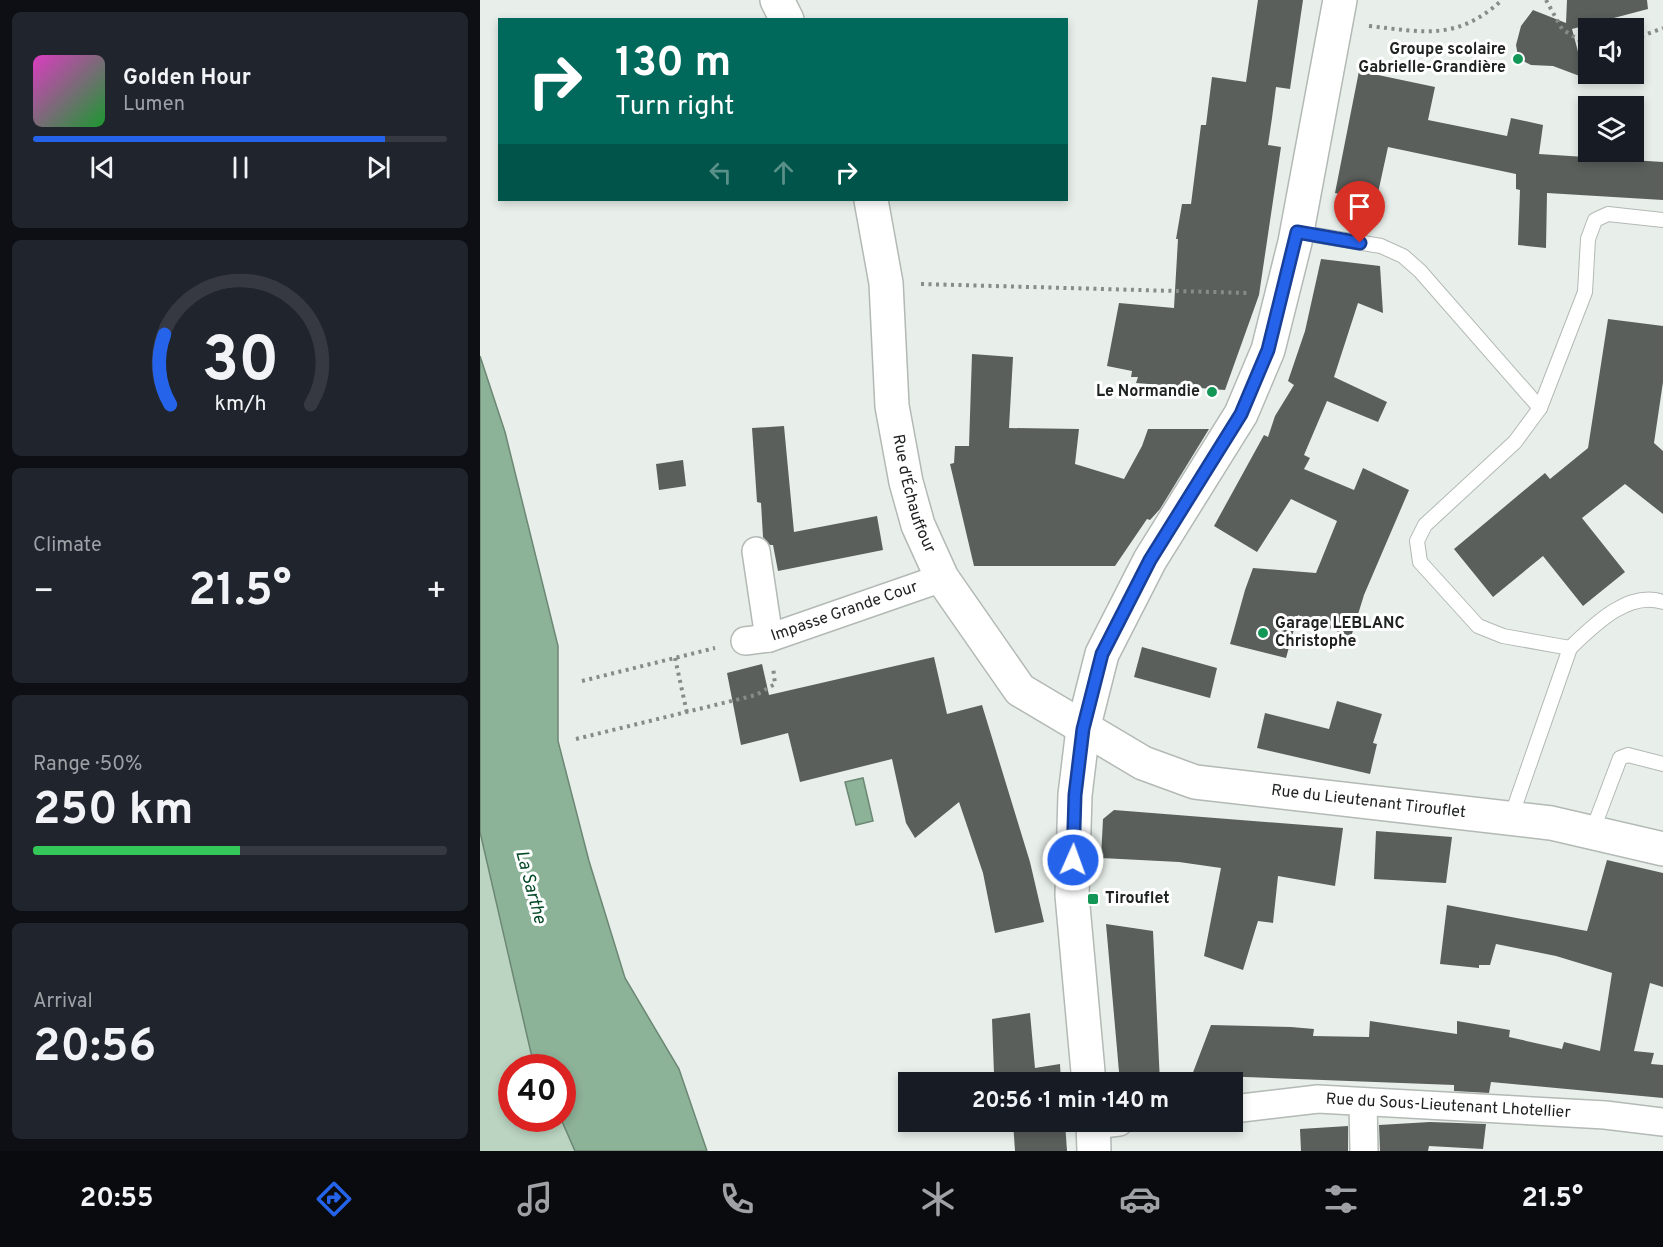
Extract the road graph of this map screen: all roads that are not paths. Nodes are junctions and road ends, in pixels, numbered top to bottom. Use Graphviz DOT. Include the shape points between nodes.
graph roads {
  1 [pos="777,0"];
  2 [pos="786,18"];
  3 [pos="1336,19"];
  4 [pos="871,201"];
  5 [pos="1663,220"];
  6 [pos="1297,232"];
  7 [pos="1540,408"];
  8 [pos="756,551"];
  9 [pos="942,578"];
  10 [pos="1663,602"];
  11 [pos="1570,648"];
  12 [pos="1083,729"];
  13 [pos="1663,764"];
  14 [pos="1511,817"];
  15 [pos="1592,832"];
  16 [pos="1663,849"];
  17 [pos="1088,1072"];
  18 [pos="1363,1102"];
  19 [pos="1243,1108"];
  20 [pos="1663,1122"];
  21 [pos="1364,1151"];
  1 -- 2 [label="street"];
  3 -- 6 [label="street"];
  4 -- 9 [label="street, Rue d'Échauffour" via="886,283 892,406 904,471 918,525"];
  5 -- 7 [label="lane" via="1608,214 1595,220 1588,239 1584,292"];
  6 -- 7 [label="lane" via="1381,246 1403,256"];
  6 -- 12 [label="street" via="1268,350 1241,414 1150,560 1102,654"];
  7 -- 11 [label="lane" via="1515,442 1425,525 1417,541 1420,562 1478,626 1503,636"];
  8 -- 9 [label="street, Impasse Grande Cour" via="757,639"];
  9 -- 12 [label="street, Rue d'Échauffour" via="1020,690"];
  10 -- 11 [label="lane" via="1633,601 1589,630"];
  11 -- 14 [label="lane"];
  12 -- 14 [label="street, Rue du Lieutenant Tirouflet" via="1143,763 1195,782"];
  12 -- 17 [label="street" via="1075,795 1072,895"];
  13 -- 15 [label="lane" via="1628,755 1620,758"];
  14 -- 15 [label="street, Rue du Lieutenant Tirouflet"];
  15 -- 16 [label="street, Rue du Lieutenant Tirouflet"];
  18 -- 19 [label="street, Rue du Sous-Lieutenant Lhotellier" via="1318,1099"];
  18 -- 20 [label="street, Rue du Sous-Lieutenant Lhotellier" via="1605,1115"];
  18 -- 21 [label="street"];
}
